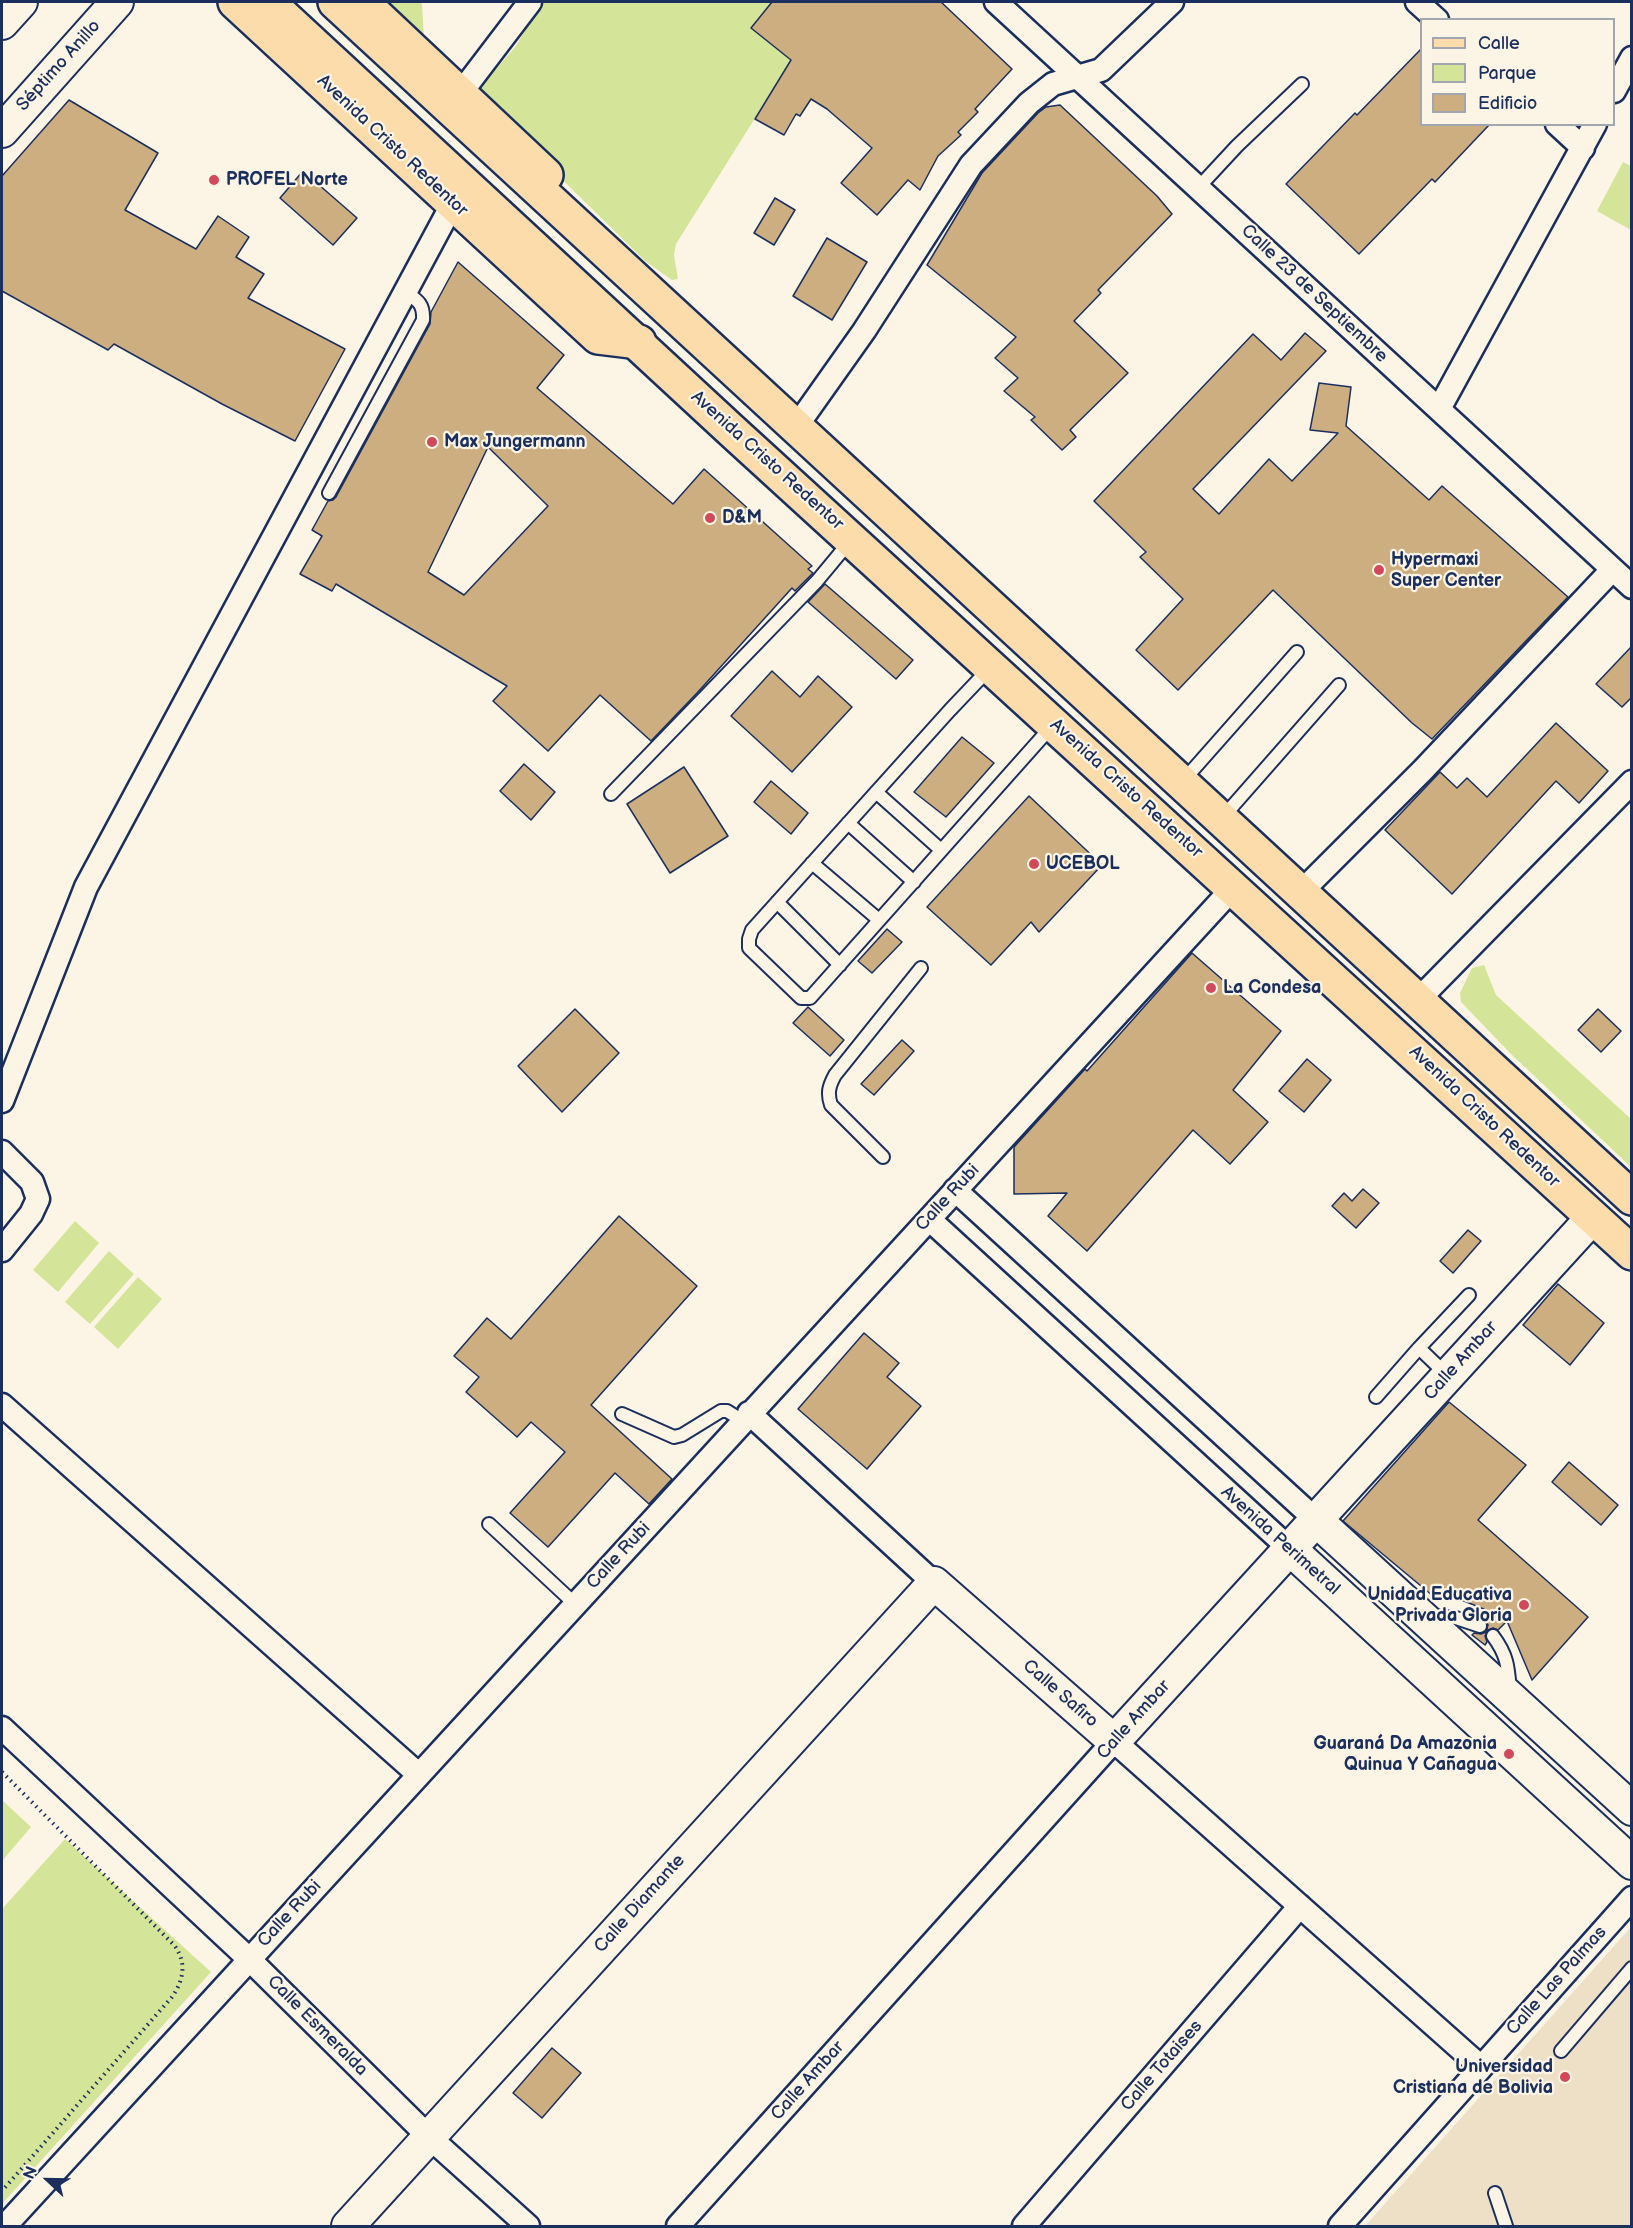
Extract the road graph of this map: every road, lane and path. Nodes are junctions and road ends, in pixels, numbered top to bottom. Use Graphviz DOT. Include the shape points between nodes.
graph roads {
  1 [pos="21,2"];
  2 [pos="117,2"];
  3 [pos="235,2"];
  4 [pos="335,2"];
  5 [pos="362,2"];
  6 [pos="530,2"];
  7 [pos="996,2"];
  8 [pos="1172,2"];
  9 [pos="1417,2"];
  10 [pos="269,3"];
  11 [pos="1435,18"];
  12 [pos="2,23"];
  13 [pos="1632,58"];
  14 [pos="1078,77"];
  15 [pos="1302,84"];
  16 [pos="1615,89"];
  17 [pos="460,94"];
  18 [pos="1559,126"];
  19 [pos="1594,126"];
  20 [pos="2,131"];
  21 [pos="1583,148"];
  22 [pos="1198,188"];
  23 [pos="453,203"];
  24 [pos="404,291"];
  25 [pos="667,308"];
  26 [pos="639,342"];
  27 [pos="1438,409"];
  28 [pos="796,427"];
  29 [pos="329,493"];
  30 [pos="852,539"];
  31 [pos="1612,570"];
  32 [pos="1632,587"];
  33 [pos="1297,652"];
  34 [pos="992,666"];
  35 [pos="1339,686"];
  36 [pos="1055,723"];
  37 [pos="1632,782"];
  38 [pos="1182,783"];
  39 [pos="876,792"];
  40 [pos="611,794"];
  41 [pos="1221,819"];
  42 [pos="848,823"];
  43 [pos="941,850"];
  44 [pos="812,863"];
  45 [pos="914,882"];
  46 [pos="1234,887"];
  47 [pos="1301,892"];
  48 [pos="777,902"];
  49 [pos="879,920"];
  50 [pos="840,965"];
  51 [pos="921,968"];
  52 [pos="1418,1000"];
  53 [pos="2,1101"];
  54 [pos="2,1152"];
  55 [pos="883,1157"];
  56 [pos="955,1190"];
  57 [pos="1630,1193"];
  58 [pos="929,1219"];
  59 [pos="1613,1235"];
  60 [pos="2,1250"];
  61 [pos="1632,1263"];
  62 [pos="1469,1296"];
  63 [pos="1419,1348"];
  64 [pos="1448,1375"];
  65 [pos="1376,1397"];
  66 [pos="2,1405"];
  67 [pos="622,1414"];
  68 [pos="746,1417"];
  69 [pos="1316,1520"];
  70 [pos="489,1524"];
  71 [pos="1290,1549"];
  72 [pos="934,1583"];
  73 [pos="575,1604"];
  74 [pos="1419,1615"];
  75 [pos="1480,1626"];
  76 [pos="1493,1636"];
  77 [pos="1510,1698"];
  78 [pos="2,1728"];
  79 [pos="1114,1741"];
  80 [pos="2,1772"];
  81 [pos="418,1774"];
  82 [pos="1632,1809"];
  83 [pos="1632,1863"];
  84 [pos="1632,1898"];
  85 [pos="1300,1906"];
  86 [pos="249,1959"];
  87 [pos="1632,1968"];
  88 [pos="1561,2050"];
  89 [pos="1481,2067"];
  90 [pos="428,2136"];
  91 [pos="2,2191"];
  92 [pos="1495,2193"];
  93 [pos="5,2226"];
  94 [pos="348,2226"];
  95 [pos="528,2226"];
  96 [pos="678,2226"];
  97 [pos="1024,2226"];
  98 [pos="1340,2226"];
  99 [pos="1506,2226"];
  1 -- 12 [label="street"];
  2 -- 20 [label="street, Séptimo Anillo"];
  3 -- 23 [label="main road, Avenida Cristo Redentor"];
  4 -- 25 [label="main road"];
  5 -- 17 [label="main road"];
  6 -- 17 [label="street"];
  7 -- 14 [label="street, Calle 23 de Septiembre"];
  8 -- 14 [label="street" via="1101,70"];
  9 -- 11 [label="street"];
  10 -- 26 [label="main road, Avenida Cristo Redentor"];
  13 -- 16 [label="street"];
  14 -- 22 [label="street, Calle 23 de Septiembre"];
  14 -- 28 [label="street" via="1053,84 1029,103 971,165 864,331"];
  15 -- 22 [label="lane"];
  17 -- 25 [label="main road" via="648,270"];
  18 -- 21 [label="street"];
  19 -- 21 [label="street"];
  21 -- 27 [label="street"];
  22 -- 27 [label="street, Calle 23 de Septiembre"];
  23 -- 24 [label="street"];
  23 -- 26 [label="main road, Avenida Cristo Redentor" via="598,337"];
  24 -- 29 [label="lane" via="424,310 423,320"];
  24 -- 53 [label="street" via="86,887"];
  25 -- 28 [label="main road"];
  26 -- 30 [label="main road, Avenida Cristo Redentor"];
  27 -- 31 [label="street, Calle 23 de Septiembre"];
  28 -- 38 [label="main road"];
  30 -- 34 [label="main road, Avenida Cristo Redentor"];
  30 -- 40 [label="lane" via="817,581"];
  31 -- 32 [label="street, Calle 23 de Septiembre"];
  31 -- 47 [label="street"];
  33 -- 38 [label="lane"];
  34 -- 36 [label="main road, Avenida Cristo Redentor"];
  34 -- 39 [label="lane"];
  35 -- 41 [label="lane"];
  36 -- 43 [label="lane"];
  36 -- 46 [label="main road, Avenida Cristo Redentor"];
  37 -- 52 [label="street"];
  38 -- 41 [label="main road"];
  39 -- 42 [label="lane"];
  39 -- 43 [label="lane"];
  41 -- 47 [label="main road"];
  42 -- 44 [label="lane"];
  42 -- 45 [label="lane"];
  43 -- 45 [label="lane"];
  44 -- 48 [label="lane"];
  44 -- 49 [label="lane"];
  45 -- 49 [label="lane"];
  46 -- 56 [label="street, Calle Rubi"];
  46 -- 59 [label="main road, Avenida Cristo Redentor"];
  47 -- 52 [label="main road"];
  48 -- 50 [label="lane"];
  48 -- 50 [label="lane" via="752,930 749,948 806,999"];
  49 -- 50 [label="lane"];
  51 -- 55 [label="lane" via="829,1087 831,1105"];
  52 -- 57 [label="main road"];
  54 -- 60 [label="street" via="32,1182 38,1199"];
  56 -- 58 [label="street, Calle Rubi"];
  56 -- 69 [label="street"];
  58 -- 68 [label="street, Calle Rubi"];
  58 -- 71 [label="street, Avenida Perimetral"];
  59 -- 61 [label="street, Avenida Cristo Redentor"];
  59 -- 64 [label="street, Calle Ambar"];
  62 -- 63 [label="lane"];
  63 -- 64 [label="lane"];
  63 -- 65 [label="lane"];
  64 -- 69 [label="street, Calle Ambar"];
  66 -- 81 [label="street"];
  67 -- 68 [label="lane" via="674,1437 721,1411"];
  68 -- 72 [label="street, Calle Safiro"];
  68 -- 73 [label="street, Calle Rubi"];
  69 -- 71 [label="street, Calle Ambar"];
  69 -- 74 [label="street"];
  70 -- 73 [label="lane"];
  71 -- 79 [label="street, Calle Ambar"];
  71 -- 83 [label="street, Avenida Perimetral"];
  72 -- 79 [label="street, Calle Safiro"];
  72 -- 90 [label="street, Calle Diamante"];
  73 -- 81 [label="street, Calle Rubi"];
  74 -- 75 [label="lane" via="1456,1617"];
  74 -- 77 [label="street"];
  76 -- 77 [label="lane" via="1507,1661"];
  77 -- 82 [label="street"];
  78 -- 86 [label="street, Calle Esmeralda"];
  79 -- 85 [label="street, Calle Safiro"];
  79 -- 96 [label="street, Calle Ambar"];
  80 -- 91 [label="path" via="174,1945 183,1968 181,1984 172,1997"];
  81 -- 86 [label="street, Calle Rubi"];
  84 -- 89 [label="street, Calle Las Palmas"];
  85 -- 89 [label="street, Calle Safiro"];
  85 -- 97 [label="street, Calle Totaises"];
  86 -- 90 [label="street, Calle Esmeralda"];
  86 -- 93 [label="street, Calle Rubi"];
  87 -- 88 [label="lane"];
  89 -- 98 [label="street, Calle Las Palmas"];
  90 -- 94 [label="street, Calle Diamante"];
  90 -- 95 [label="street, Calle Esmeralda"];
  92 -- 99 [label="lane"];
}
